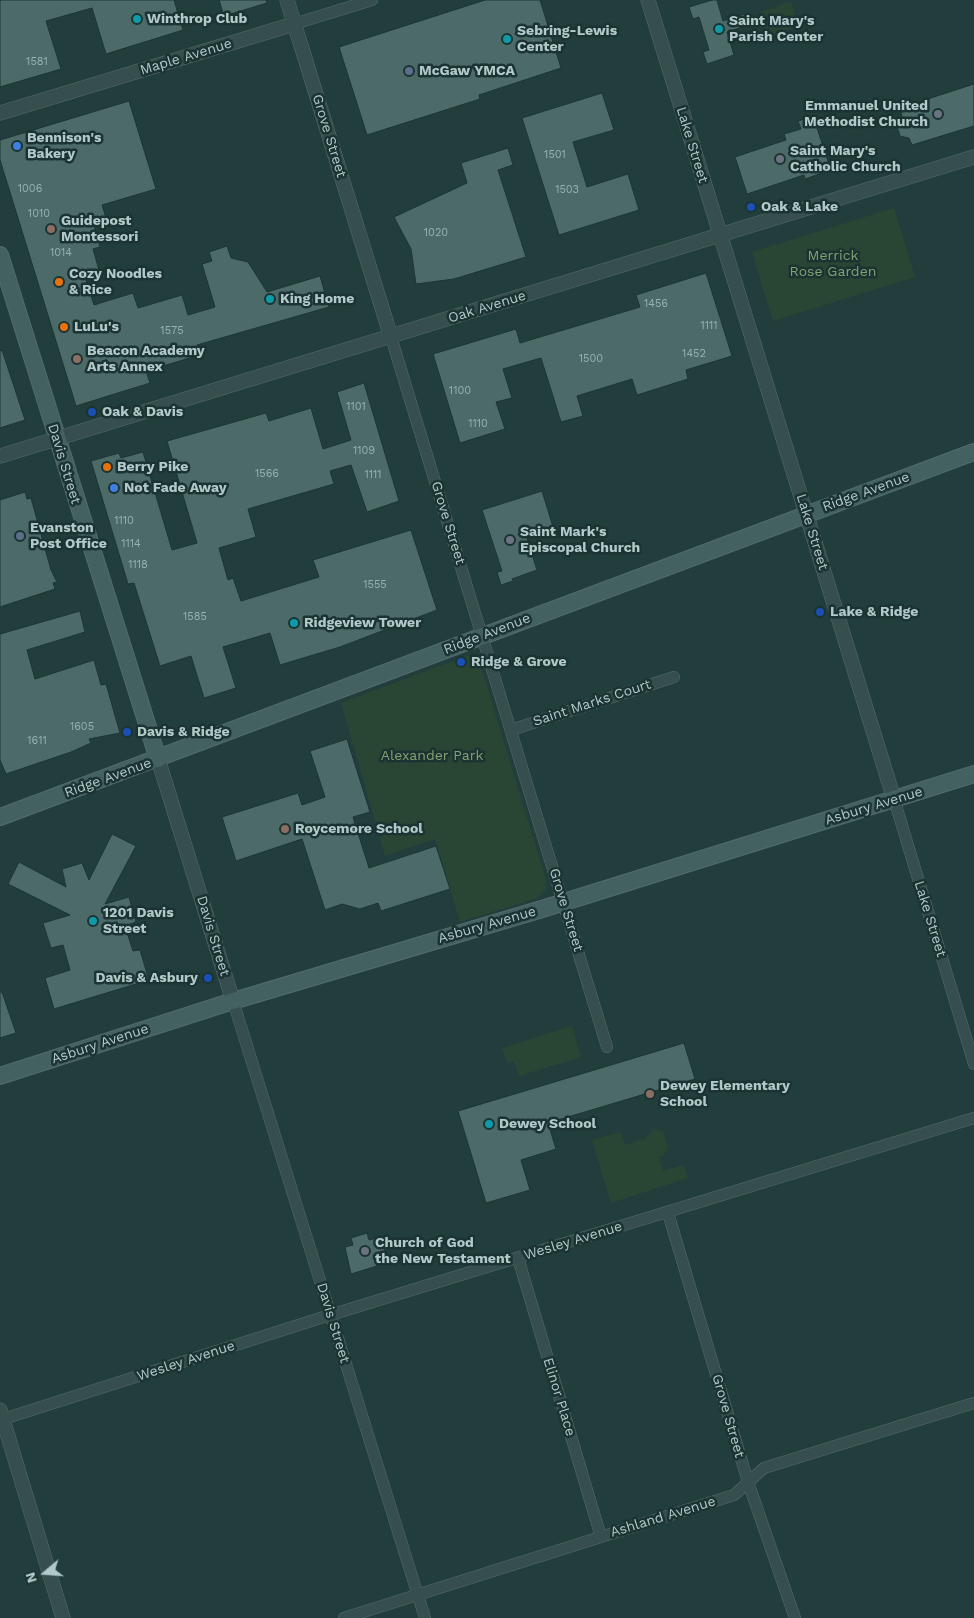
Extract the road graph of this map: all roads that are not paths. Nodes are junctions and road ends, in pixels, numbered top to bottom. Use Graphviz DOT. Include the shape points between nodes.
graph roads {
  1 [pos="287,0"];
  2 [pos="372,0"];
  3 [pos="648,0"];
  4 [pos="294,24"];
  5 [pos="0,113"];
  6 [pos="974,157"];
  7 [pos="721,235"];
  8 [pos="0,255"];
  9 [pos="391,337"];
  10 [pos="56,439"];
  11 [pos="974,452"];
  12 [pos="0,456"];
  13 [pos="807,514"];
  14 [pos="482,635"];
  15 [pos="674,677"];
  16 [pos="511,730"];
  17 [pos="158,759"];
  18 [pos="974,774"];
  19 [pos="894,799"];
  20 [pos="0,817"];
  21 [pos="563,903"];
  22 [pos="233,1001"];
  23 [pos="607,1047"];
  24 [pos="974,1064"];
  25 [pos="0,1076"];
  26 [pos="974,1118"];
  27 [pos="668,1213"];
  28 [pos="518,1258"];
  29 [pos="330,1316"];
  30 [pos="974,1403"];
  31 [pos="1,1416"];
  32 [pos="748,1482"];
  33 [pos="601,1537"];
  34 [pos="417,1596"];
  35 [pos="63,1618"];
  36 [pos="344,1618"];
  37 [pos="425,1618"];
  38 [pos="796,1618"];
  1 -- 4 [label="street, Grove Street"];
  2 -- 4 [label="street, Maple Avenue"];
  3 -- 7 [label="street, Lake Street"];
  4 -- 5 [label="street, Maple Avenue"];
  4 -- 9 [label="street, Grove Street"];
  6 -- 7 [label="street, Oak Avenue"];
  7 -- 9 [label="street, Oak Avenue"];
  7 -- 13 [label="street, Lake Street"];
  8 -- 10 [label="main road, Davis Street"];
  9 -- 10 [label="street, Oak Avenue"];
  9 -- 14 [label="street, Grove Street"];
  10 -- 12 [label="street, Oak Avenue"];
  10 -- 17 [label="main road, Davis Street"];
  11 -- 13 [label="main road, Ridge Avenue"];
  13 -- 14 [label="main road, Ridge Avenue"];
  13 -- 19 [label="street, Lake Street"];
  14 -- 16 [label="street, Grove Street"];
  14 -- 17 [label="main road, Ridge Avenue"];
  15 -- 16 [label="street, Saint Marks Court"];
  16 -- 21 [label="street, Grove Street"];
  17 -- 20 [label="main road, Ridge Avenue"];
  17 -- 22 [label="street, Davis Street"];
  18 -- 19 [label="main road, Asbury Avenue"];
  19 -- 21 [label="main road, Asbury Avenue"];
  19 -- 24 [label="street, Lake Street"];
  21 -- 22 [label="main road, Asbury Avenue"];
  21 -- 23 [label="street, Grove Street"];
  22 -- 25 [label="main road, Asbury Avenue"];
  22 -- 29 [label="street, Davis Street"];
  26 -- 27 [label="street, Wesley Avenue"];
  27 -- 28 [label="street, Wesley Avenue"];
  27 -- 32 [label="street, Grove Street"];
  28 -- 29 [label="street, Wesley Avenue"];
  28 -- 33 [label="street, Elinor Place"];
  29 -- 31 [label="street, Wesley Avenue"];
  29 -- 34 [label="street, Davis Street"];
  30 -- 32 [label="street, Ashland Avenue" via="764,1468"];
  31 -- 35 [label="street"];
  32 -- 33 [label="street, Ashland Avenue" via="734,1495"];
  32 -- 38 [label="street, Grove Street"];
  33 -- 34 [label="street, Ashland Avenue"];
  34 -- 36 [label="street, Ashland Avenue"];
  34 -- 37 [label="street, Davis Street"];
}
